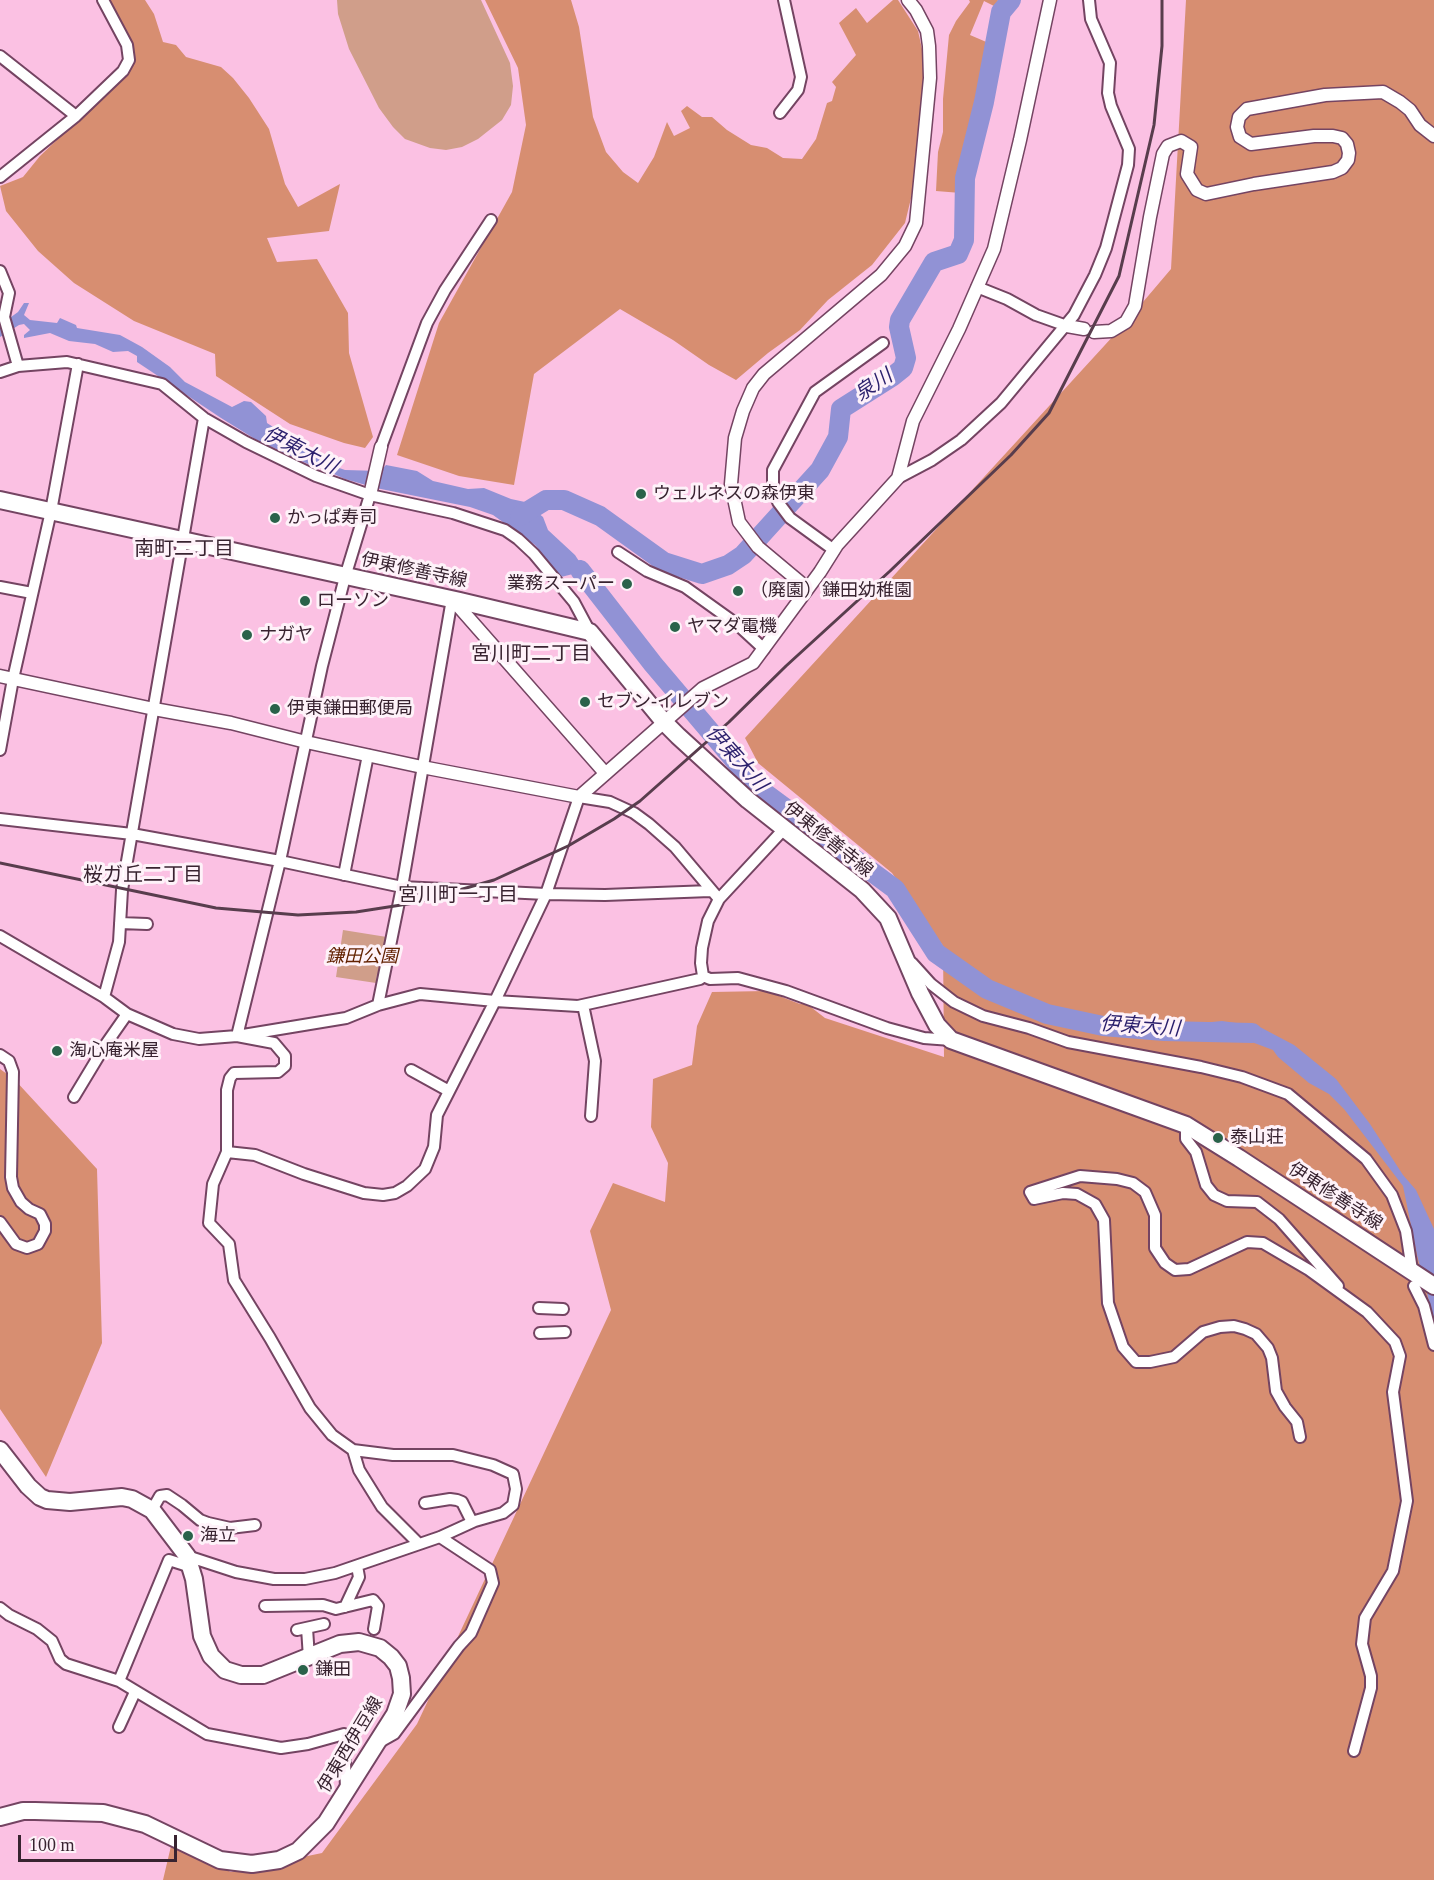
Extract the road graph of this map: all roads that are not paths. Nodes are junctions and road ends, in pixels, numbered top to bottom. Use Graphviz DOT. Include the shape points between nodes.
graph roads {
  1 [pos="103,0"];
  2 [pos="784,0"];
  3 [pos="908,0"];
  4 [pos="1050,0"];
  5 [pos="1089,0"];
  6 [pos="0,56"];
  7 [pos="780,113"];
  8 [pos="76,116"];
  9 [pos="1434,136"];
  10 [pos="0,177"];
  11 [pos="491,220"];
  12 [pos="0,271"];
  13 [pos="977,287"];
  14 [pos="1067,326"];
  15 [pos="883,343"];
  16 [pos="78,364"];
  17 [pos="18,366"];
  18 [pos="0,372"];
  19 [pos="204,418"];
  20 [pos="381,447"];
  21 [pos="898,478"];
  22 [pos="370,495"];
  23 [pos="0,500"];
  24 [pos="51,511"];
  25 [pos="182,540"];
  26 [pos="834,550"];
  27 [pos="618,552"];
  28 [pos="345,577"];
  29 [pos="0,587"];
  30 [pos="807,588"];
  31 [pos="32,593"];
  32 [pos="452,599"];
  33 [pos="590,632"];
  34 [pos="764,649"];
  35 [pos="6,677"];
  36 [pos="154,710"];
  37 [pos="670,717"];
  38 [pos="306,742"];
  39 [pos="0,750"];
  40 [pos="368,755"];
  41 [pos="422,766"];
  42 [pos="606,773"];
  43 [pos="579,797"];
  44 [pos="0,819"];
  45 [pos="784,830"];
  46 [pos="132,834"];
  47 [pos="280,861"];
  48 [pos="344,875"];
  49 [pos="402,887"];
  50 [pos="546,894"];
  51 [pos="714,895"];
  52 [pos="120,923"];
  53 [pos="147,924"];
  54 [pos="0,936"];
  55 [pos="903,954"];
  56 [pos="703,976"];
  57 [pos="105,996"];
  58 [pos="495,1001"];
  59 [pos="378,1005"];
  60 [pos="583,1005"];
  61 [pos="127,1014"];
  62 [pos="237,1036"];
  63 [pos="951,1040"];
  64 [pos="0,1055"];
  65 [pos="0,1061"];
  66 [pos="411,1070"];
  67 [pos="13,1072"];
  68 [pos="449,1091"];
  69 [pos="74,1097"];
  70 [pos="591,1116"];
  71 [pos="1186,1125"];
  72 [pos="227,1152"];
  73 [pos="0,1222"];
  74 [pos="1421,1280"];
  75 [pos="1341,1294"];
  76 [pos="540,1308"];
  77 [pos="562,1309"];
  78 [pos="565,1332"];
  79 [pos="540,1333"];
  80 [pos="1434,1345"];
  81 [pos="1300,1437"];
  82 [pos="0,1450"];
  83 [pos="353,1450"];
  84 [pos="424,1503"];
  85 [pos="152,1510"];
  86 [pos="472,1522"];
  87 [pos="255,1525"];
  88 [pos="440,1537"];
  89 [pos="419,1544"];
  90 [pos="189,1562"];
  91 [pos="357,1566"];
  92 [pos="265,1606"];
  93 [pos="345,1607"];
  94 [pos="0,1608"];
  95 [pos="324,1624"];
  96 [pos="374,1629"];
  97 [pos="309,1658"];
  98 [pos="119,1681"];
  99 [pos="135,1692"];
  100 [pos="119,1727"];
  101 [pos="378,1743"];
  102 [pos="1354,1751"];
  103 [pos="346,1791"];
  104 [pos="0,1817"];
  1 -- 8 [label="street" via="127,45 129,60 123,71"];
  2 -- 7 [label="street" via="801,77 798,90"];
  3 -- 30 [label="street" via="927,31 929,46 930,78 916,223 905,246 881,275 764,374 753,388 735,438 731,484 739,522 758,547"];
  4 -- 13 [label="street" via="993,249"];
  5 -- 14 [label="street" via="1090,19 1110,63 1108,93 1129,149 1128,165 1106,248"];
  6 -- 8 [label="street"];
  8 -- 10 [label="street"];
  9 -- 14 [label="street" via="1405,106 1383,92 1326,95 1247,109 1239,117 1237,127 1240,137 1251,144 1333,136 1347,144 1348,160 1333,172 1206,194 1197,190 1187,174 1191,147 1180,141 1168,146 1150,217 1136,306 1126,322 1112,331"];
  11 -- 20 [label="street" via="427,323"];
  12 -- 17 [label="street" via="9,293 4,317"];
  13 -- 14 [label="street"];
  13 -- 21 [label="street" via="913,421"];
  14 -- 21 [label="street" via="1001,403 961,440"];
  15 -- 26 [label="street" via="815,392 773,470 778,502 790,518"];
  16 -- 17 [label="street"];
  16 -- 19 [label="street" via="162,384"];
  16 -- 24 [label="street"];
  17 -- 18 [label="street"];
  19 -- 22 [label="street" via="316,476"];
  19 -- 25 [label="street"];
  20 -- 22 [label="street"];
  21 -- 26 [label="street"];
  22 -- 28 [label="street"];
  22 -- 33 [label="street" via="453,513 505,530 534,554 574,602"];
  23 -- 24 [label="main road, 伊東修善寺線"];
  24 -- 25 [label="main road, 伊東修善寺線"];
  24 -- 31 [label="street"];
  25 -- 28 [label="main road, 伊東修善寺線"];
  25 -- 36 [label="street"];
  26 -- 30 [label="street"];
  27 -- 34 [label="street" via="647,571 685,587"];
  28 -- 32 [label="main road, 伊東修善寺線"];
  28 -- 38 [label="street"];
  29 -- 31 [label="street"];
  30 -- 34 [label="street"];
  31 -- 35 [label="street"];
  32 -- 33 [label="main road, 伊東修善寺線"];
  32 -- 41 [label="street"];
  32 -- 42 [label="street"];
  33 -- 37 [label="main road, 伊東修善寺線"];
  34 -- 37 [label="street" via="753,663 704,688"];
  35 -- 36 [label="street"];
  35 -- 39 [label="street"];
  36 -- 38 [label="street" via="231,723"];
  36 -- 46 [label="street"];
  37 -- 42 [label="street"];
  37 -- 45 [label="main road, 伊東修善寺線" via="748,800"];
  38 -- 40 [label="street"];
  38 -- 47 [label="street"];
  40 -- 41 [label="street"];
  40 -- 48 [label="street"];
  41 -- 43 [label="street"];
  41 -- 49 [label="street"];
  42 -- 43 [label="street"];
  43 -- 50 [label="street"];
  43 -- 51 [label="street" via="610,802 634,813 675,847"];
  44 -- 46 [label="street"];
  45 -- 51 [label="street"];
  45 -- 55 [label="main road, 伊東修善寺線" via="862,890 888,918"];
  46 -- 47 [label="street"];
  46 -- 52 [label="street"];
  47 -- 48 [label="street"];
  47 -- 62 [label="street"];
  48 -- 49 [label="street"];
  49 -- 50 [label="street"];
  49 -- 59 [label="street"];
  50 -- 51 [label="street"];
  50 -- 58 [label="street"];
  51 -- 56 [label="street" via="702,948"];
  52 -- 53 [label="street"];
  52 -- 57 [label="street"];
  54 -- 57 [label="street"];
  55 -- 63 [label="main road, 伊東修善寺線" via="937,1024"];
  55 -- 74 [label="street" via="954,1002 983,1016 1068,1042 1242,1077 1288,1095 1366,1159 1392,1195"];
  56 -- 60 [label="street"];
  56 -- 63 [label="street" via="738,978 887,1028 924,1038"];
  57 -- 61 [label="street"];
  58 -- 59 [label="street" via="420,994"];
  58 -- 60 [label="street"];
  58 -- 68 [label="street"];
  59 -- 62 [label="street" via="346,1018"];
  60 -- 70 [label="street" via="595,1061"];
  61 -- 62 [label="street" via="173,1034 200,1039"];
  61 -- 69 [label="street"];
  62 -- 72 [label="street" via="274,1043 285,1056 285,1066 278,1072 234,1073 230,1078"];
  63 -- 71 [label="main road, 伊東修善寺線"];
  64 -- 67 [label="street" via="9,1061"];
  65 -- 67 [label="street"];
  66 -- 68 [label="street"];
  67 -- 73 [label="street" via="13,1188 28,1209 40,1214 45,1232 38,1244 27,1248 16,1244"];
  68 -- 72 [label="street" via="437,1115 434,1147 425,1169 395,1192 364,1193 255,1155"];
  71 -- 74 [label="main road, 伊東修善寺線"];
  71 -- 75 [label="street" via="1186,1139 1196,1152 1206,1185 1214,1195 1227,1201 1257,1202 1279,1219 1337,1284"];
  72 -- 83 [label="street" via="213,1184 209,1223 229,1244 234,1280 310,1408 332,1436"];
  74 -- 80 [label="street"];
  75 -- 81 [label="street" via="1310,1270 1263,1243 1247,1242 1189,1269 1175,1270 1155,1248 1155,1215 1145,1192 1133,1183 1080,1176 1030,1192 1034,1198 1077,1194 1095,1204 1104,1220 1108,1303 1123,1347 1136,1362 1174,1357 1203,1332 1220,1327 1256,1334 1268,1348 1276,1390 1297,1422"];
  75 -- 102 [label="street" via="1367,1312 1395,1342 1400,1356 1393,1392 1407,1501 1393,1571 1365,1618 1362,1644 1371,1688"];
  76 -- 77 [label="street"];
  78 -- 79 [label="street"];
  82 -- 85 [label="main road, 伊東西伊豆線" via="28,1486 47,1500 122,1497"];
  83 -- 86 [label="street" via="453,1455 513,1474 513,1505 503,1513"];
  83 -- 89 [label="street" via="359,1470 381,1507"];
  84 -- 86 [label="street" via="458,1500"];
  85 -- 87 [label="street" via="160,1496 167,1495 208,1523 230,1528"];
  85 -- 90 [label="main road, 伊東西伊豆線"];
  86 -- 88 [label="street"];
  88 -- 89 [label="street"];
  88 -- 101 [label="street" via="490,1570 493,1583 471,1633 394,1734"];
  89 -- 91 [label="street"];
  90 -- 91 [label="street" via="274,1579 305,1579"];
  90 -- 97 [label="main road, 伊東西伊豆線" via="202,1636 211,1656 225,1670 263,1675"];
  90 -- 98 [label="street" via="169,1560"];
  91 -- 93 [label="street" via="359,1577"];
  92 -- 93 [label="street"];
  93 -- 96 [label="street" via="376,1601"];
  94 -- 98 [label="street" via="52,1641 66,1664"];
  95 -- 97 [label="street" via="302,1629"];
  97 -- 101 [label="main road, 伊東西伊豆線" via="349,1642 369,1644 391,1657 398,1666 402,1694"];
  98 -- 99 [label="street"];
  99 -- 100 [label="street"];
  99 -- 103 [label="street" via="207,1734 226,1739 281,1748 344,1734"];
  101 -- 103 [label="main road, 伊東西伊豆線"];
  103 -- 104 [label="main road, 伊東西伊豆線" via="326,1823 298,1851 279,1860 252,1864 220,1860 121,1816 35,1811"];
}
